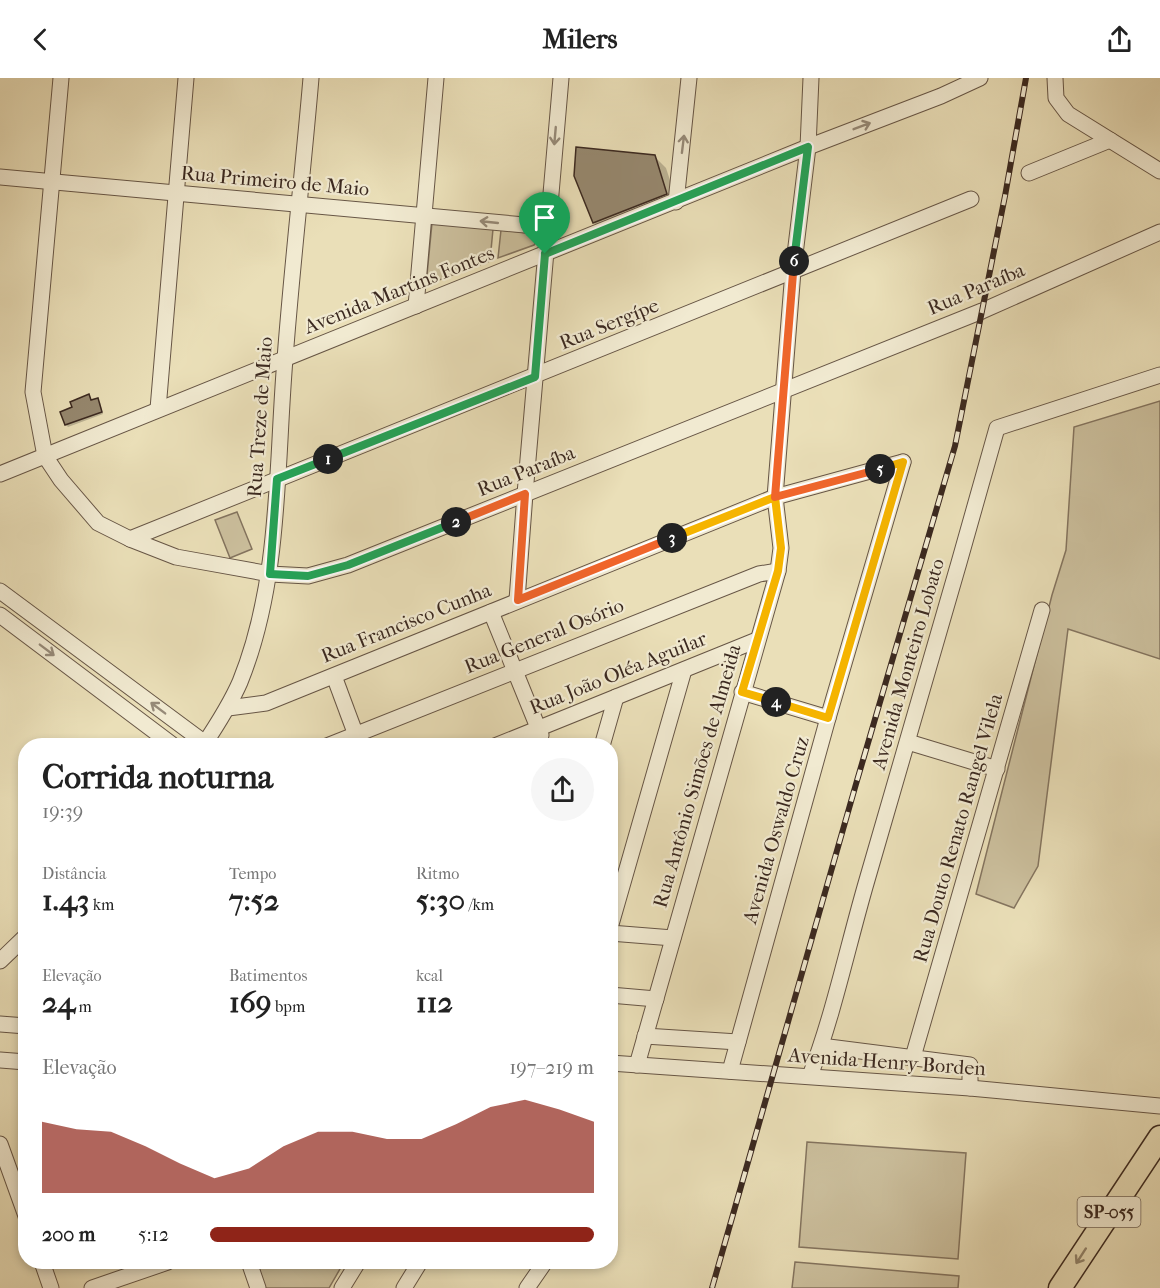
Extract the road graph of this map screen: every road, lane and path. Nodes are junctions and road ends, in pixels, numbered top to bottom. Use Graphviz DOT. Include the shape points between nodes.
graph roads {
  1 [pos="61,78"];
  2 [pos="186,78"];
  3 [pos="311,78"];
  4 [pos="436,78"];
  5 [pos="561,78"];
  6 [pos="689,78"];
  7 [pos="811,78"];
  8 [pos="960,78"];
  9 [pos="981,78"];
  10 [pos="1055,78"];
  11 [pos="941,96"];
  12 [pos="1110,140"];
  13 [pos="808,147"];
  14 [pos="1160,171"];
  15 [pos="1029,173"];
  16 [pos="0,177"];
  17 [pos="51,181"];
  18 [pos="176,193"];
  19 [pos="971,199"];
  20 [pos="676,202"];
  21 [pos="300,203"];
  22 [pos="422,215"];
  23 [pos="547,227"];
  24 [pos="1160,232"];
  25 [pos="545,254"];
  26 [pos="793,272"];
  27 [pos="416,306"];
  28 [pos="285,359"];
  29 [pos="1160,375"];
  30 [pos="535,377"];
  31 [pos="785,390"];
  32 [pos="159,409"];
  33 [pos="45,456"];
  34 [pos="903,462"];
  35 [pos="0,474"];
  36 [pos="277,479"];
  37 [pos="525,494"];
  38 [pos="775,497"];
  39 [pos="130,539"];
  40 [pos="778,571"];
  41 [pos="270,574"];
  42 [pos="0,591"];
  43 [pos="518,600"];
  44 [pos="1042,610"];
  45 [pos="491,612"];
  46 [pos="0,615"];
  47 [pos="757,640"];
  48 [pos="513,670"];
  49 [pos="684,670"];
  50 [pos="334,676"];
  51 [pos="742,692"];
  52 [pos="615,698"];
  53 [pos="228,708"];
  54 [pos="828,718"];
  55 [pos="538,728"];
  56 [pos="163,738"];
  57 [pos="196,738"];
  58 [pos="208,738"];
  59 [pos="357,738"];
  60 [pos="362,738"];
  61 [pos="514,738"];
  62 [pos="540,738"];
  63 [pos="604,738"];
  64 [pos="908,742"];
  65 [pos="997,769"];
  66 [pos="618,900"];
  67 [pos="618,934"];
  68 [pos="673,938"];
  69 [pos="18,944"];
  70 [pos="0,961"];
  71 [pos="618,997"];
  72 [pos="656,999"];
  73 [pos="0,1024"];
  74 [pos="18,1025"];
  75 [pos="645,1036"];
  76 [pos="738,1042"];
  77 [pos="821,1046"];
  78 [pos="914,1058"];
  79 [pos="0,1060"];
  80 [pos="18,1061"];
  81 [pos="618,1064"];
  82 [pos="637,1065"];
  83 [pos="730,1071"];
  84 [pos="810,1077"];
  85 [pos="970,1088"];
  86 [pos="1160,1106"];
  87 [pos="1160,1137"];
  88 [pos="0,1144"];
  89 [pos="18,1194"];
  90 [pos="44,1269"];
  91 [pos="148,1269"];
  92 [pos="251,1269"];
  93 [pos="354,1269"];
  94 [pos="416,1269"];
  95 [pos="540,1269"];
  96 [pos="51,1288"];
  97 [pos="92,1288"];
  98 [pos="258,1288"];
  99 [pos="342,1288"];
  100 [pos="404,1288"];
  101 [pos="527,1288"];
  102 [pos="1060,1288"];
  1 -- 17 [label="street, Rua Paraíba"];
  2 -- 18 [label="street"];
  3 -- 21 [label="street, Rua Treze de Maio"];
  4 -- 22 [label="street"];
  5 -- 23 [label="street, one-way"];
  20 -- 6 [label="street, one-way"];
  7 -- 13 [label="street, Rua Antônio Simões de Almeida"];
  8 -- 11 [label="street"];
  9 -- 11 [label="street, Avenida Martins Fontes"];
  10 -- 12 [label="street" via="1056,98 1068,114"];
  13 -- 11 [label="street, Avenida Martins Fontes, one-way"];
  12 -- 14 [label="street"];
  12 -- 15 [label="street"];
  13 -- 20 [label="street, Avenida Martins Fontes"];
  13 -- 26 [label="street, Rua Antônio Simões de Almeida"];
  16 -- 17 [label="street, Rua Primeiro de Maio"];
  17 -- 18 [label="street, Rua Primeiro de Maio"];
  17 -- 33 [label="street, Rua Paraíba" via="33,392"];
  18 -- 21 [label="street, Rua Primeiro de Maio"];
  18 -- 32 [label="street"];
  19 -- 26 [label="street, Rua Sergípe"];
  20 -- 25 [label="street, Avenida Martins Fontes"];
  21 -- 22 [label="street, Rua Primeiro de Maio"];
  21 -- 28 [label="street, Rua Treze de Maio"];
  23 -- 22 [label="street, Rua Primeiro de Maio, one-way"];
  22 -- 27 [label="street"];
  23 -- 25 [label="street"];
  24 -- 31 [label="street, Rua Paraíba" via="982,311"];
  25 -- 27 [label="street, Avenida Martins Fontes"];
  25 -- 30 [label="street"];
  26 -- 30 [label="street, Rua Sergípe"];
  26 -- 31 [label="street, Rua Antônio Simões de Almeida"];
  27 -- 28 [label="street, Avenida Martins Fontes"];
  28 -- 32 [label="street, Avenida Martins Fontes"];
  28 -- 36 [label="street, Rua Treze de Maio"];
  29 -- 64 [label="street, Avenida Monteiro Lobato" via="997,428"];
  30 -- 36 [label="street, Rua Sergípe"];
  30 -- 37 [label="street"];
  31 -- 37 [label="street, Rua Paraíba"];
  31 -- 38 [label="street, Rua Antônio Simões de Almeida"];
  32 -- 33 [label="street, Avenida Martins Fontes"];
  33 -- 35 [label="street, Avenida Martins Fontes"];
  33 -- 39 [label="street, Rua Paraíba" via="98,523"];
  34 -- 38 [label="street, Rua Francisco Cunha"];
  34 -- 54 [label="street, Avenida Oswaldo Cruz"];
  36 -- 39 [label="street, Rua Sergípe"];
  36 -- 41 [label="street, Rua Treze de Maio"];
  37 -- 41 [label="street, Rua Paraíba" via="348,565 308,576"];
  37 -- 43 [label="street"];
  38 -- 40 [label="street, Rua Antônio Simões de Almeida" via="781,548"];
  38 -- 43 [label="street, Rua Francisco Cunha"];
  39 -- 41 [label="street, Rua Paraíba" via="176,557"];
  40 -- 47 [label="street, Rua Antônio Simões de Almeida"];
  40 -- 48 [label="street, Rua General Osório" via="759,574"];
  41 -- 53 [label="street, Rua Treze de Maio" via="252,649"];
  57 -- 42 [label="street, one-way"];
  43 -- 45 [label="street, Rua Francisco Cunha"];
  44 -- 65 [label="street, Rua Douto Renato Rangel Vilela"];
  45 -- 48 [label="street"];
  45 -- 50 [label="street, Rua Francisco Cunha"];
  46 -- 56 [label="street, one-way"];
  47 -- 49 [label="street, Rua João Oléa Aguilar"];
  47 -- 51 [label="street, Rua Antônio Simões de Almeida"];
  48 -- 55 [label="street"];
  48 -- 60 [label="street, Rua General Osório"];
  49 -- 52 [label="street, Rua João Oléa Aguilar"];
  49 -- 66 [label="street"];
  50 -- 53 [label="street, Rua Francisco Cunha" via="266,703"];
  50 -- 59 [label="street"];
  51 -- 54 [label="street"];
  51 -- 68 [label="street, Rua Antônio Simões de Almeida"];
  52 -- 55 [label="street, Rua João Oléa Aguilar"];
  52 -- 63 [label="street"];
  53 -- 58 [label="street, Rua Treze de Maio"];
  54 -- 76 [label="street, Avenida Oswaldo Cruz"];
  55 -- 61 [label="street, Rua João Oléa Aguilar"];
  55 -- 62 [label="street"];
  64 -- 65 [label="street"];
  64 -- 77 [label="street, Avenida Monteiro Lobato"];
  65 -- 78 [label="street, Rua Douto Renato Rangel Vilela"];
  67 -- 68 [label="street"];
  68 -- 72 [label="street, Rua Antônio Simões de Almeida"];
  69 -- 70 [label="street"];
  71 -- 72 [label="street"];
  72 -- 75 [label="street, Rua Antônio Simões de Almeida"];
  73 -- 74 [label="street"];
  75 -- 76 [label="street"];
  75 -- 82 [label="street, Rua Antônio Simões de Almeida"];
  76 -- 83 [label="street, Avenida Oswaldo Cruz"];
  77 -- 78 [label="street"];
  77 -- 84 [label="street, Avenida Monteiro Lobato"];
  78 -- 85 [label="street" via="970,1065"];
  79 -- 80 [label="street"];
  81 -- 82 [label="street, Avenida Henry Borden"];
  82 -- 83 [label="street, Avenida Henry Borden"];
  83 -- 84 [label="street, Avenida Henry Borden"];
  84 -- 85 [label="street, Avenida Henry Borden"];
  85 -- 86 [label="street, Avenida Henry Borden"];
  87 -- 102 [label="highway, SP-055, one-way"];
  88 -- 89 [label="street"];
  90 -- 96 [label="street"];
  91 -- 97 [label="street"];
  92 -- 98 [label="street"];
  93 -- 99 [label="street"];
  94 -- 100 [label="street"];
  95 -- 101 [label="street"];
}
